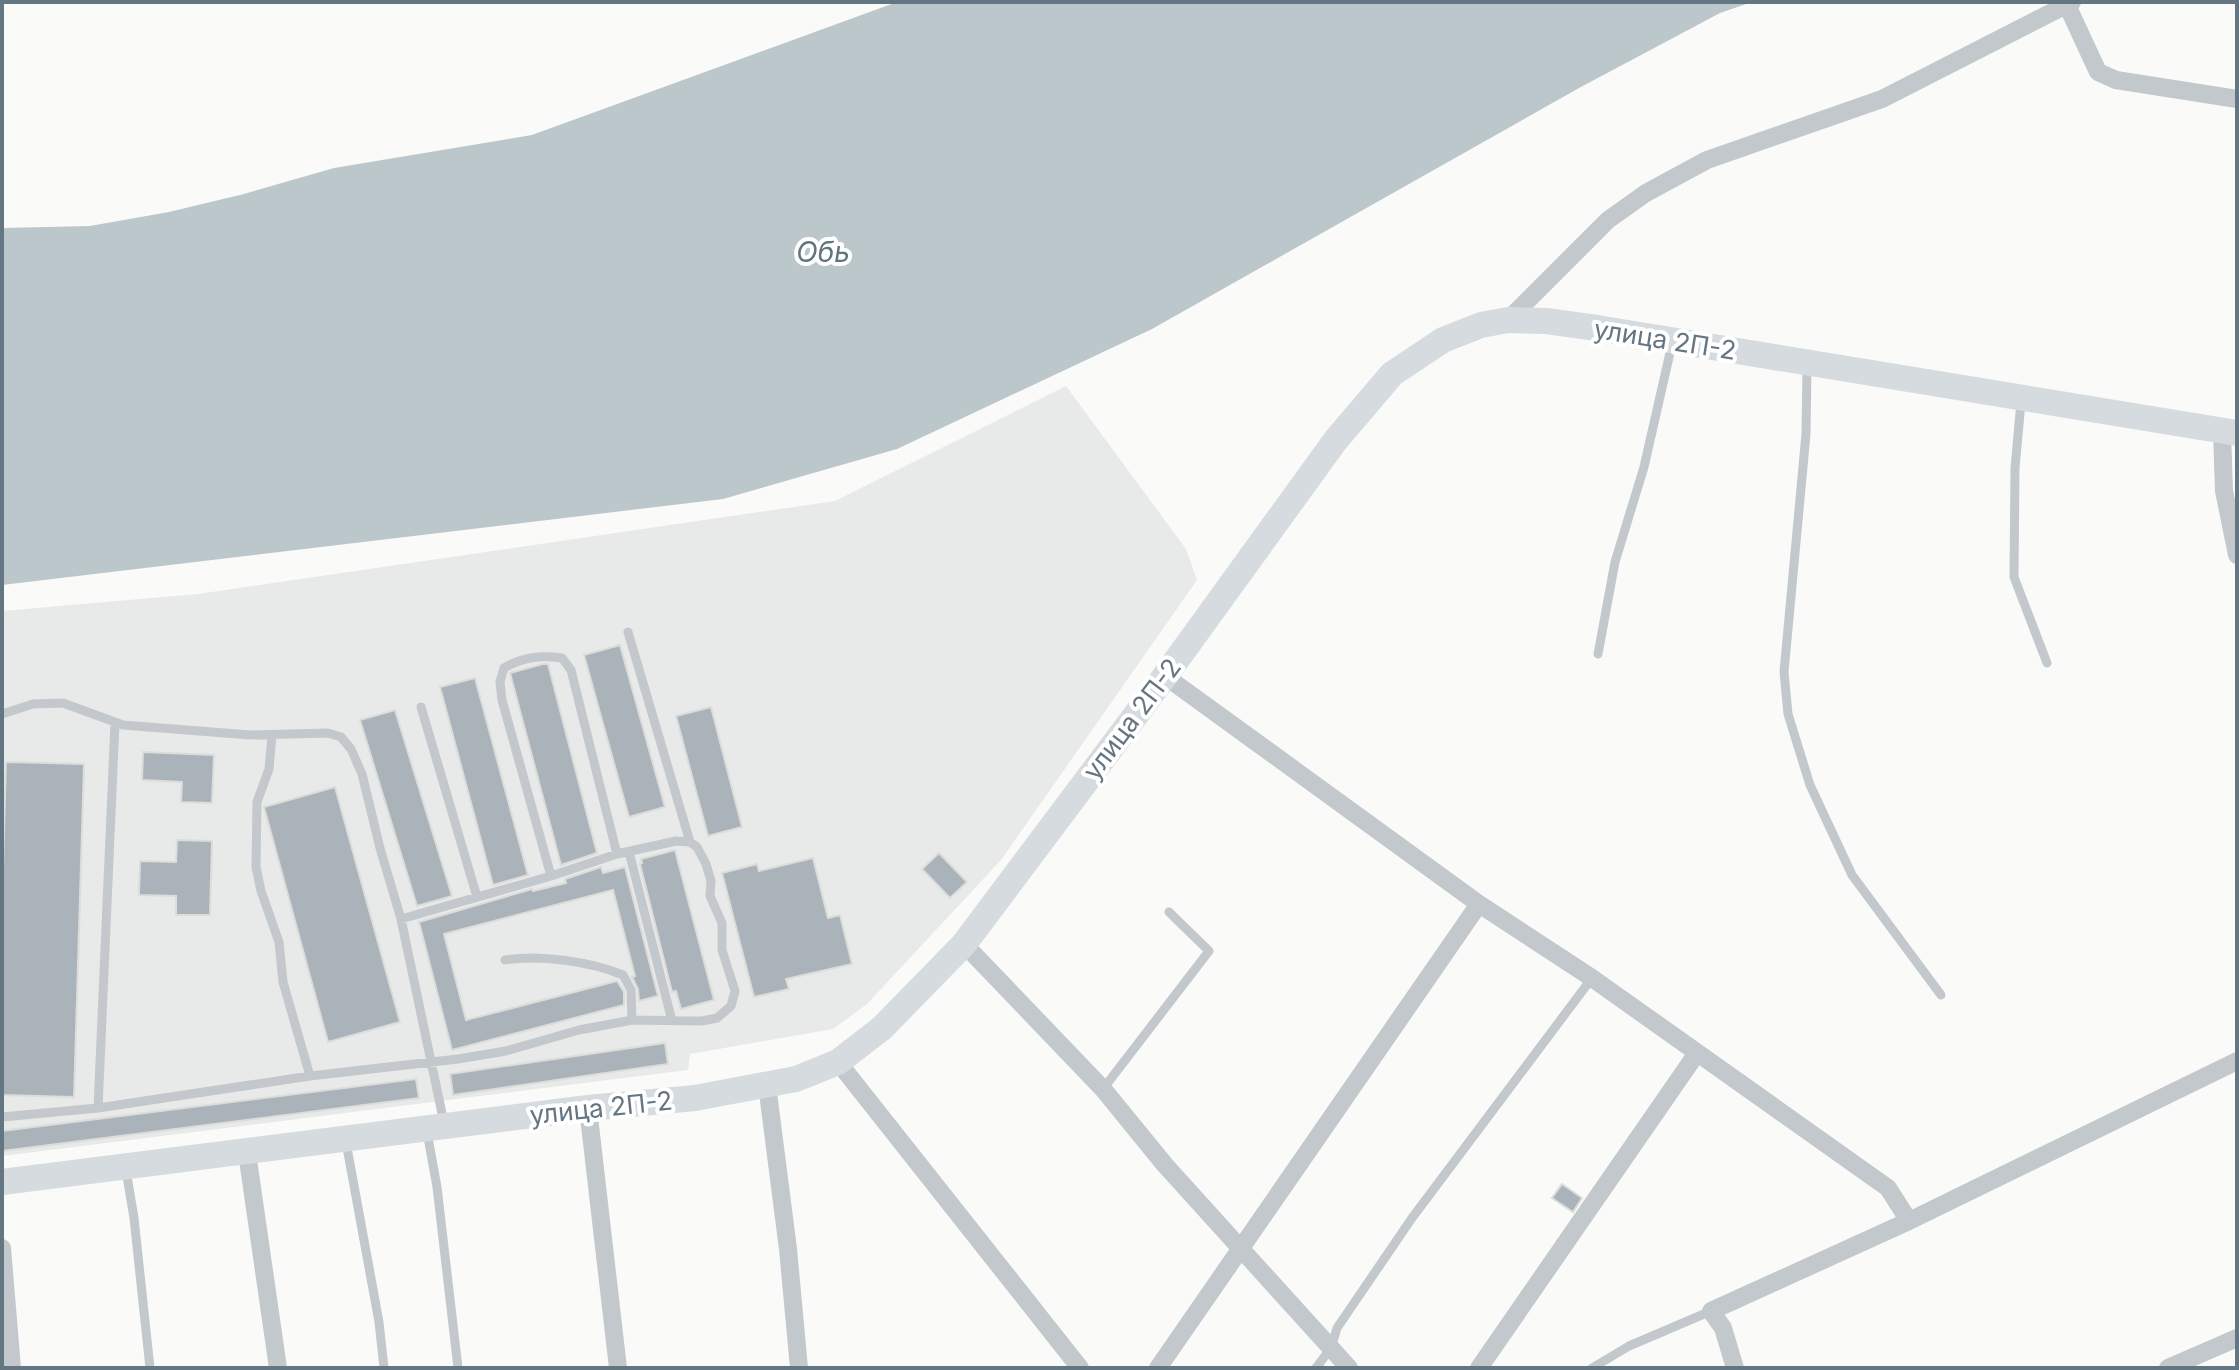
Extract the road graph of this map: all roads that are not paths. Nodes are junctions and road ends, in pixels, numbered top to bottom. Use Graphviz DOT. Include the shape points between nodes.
graph roads {
  1 [pos="2069,4"];
  2 [pos="2237,99"];
  3 [pos="1508,320"];
  4 [pos="1672,341"];
  5 [pos="1808,364"];
  6 [pos="2021,398"];
  7 [pos="2229,432"];
  8 [pos="2237,555"];
  9 [pos="628,632"];
  10 [pos="1598,654"];
  11 [pos="2047,663"];
  12 [pos="1165,676"];
  13 [pos="421,707"];
  14 [pos="2,714"];
  15 [pos="115,723"];
  16 [pos="272,735"];
  17 [pos="690,842"];
  18 [pos="629,852"];
  19 [pos="617,854"];
  20 [pos="551,876"];
  21 [pos="477,897"];
  22 [pos="1479,904"];
  23 [pos="1169,912"];
  24 [pos="401,919"];
  25 [pos="964,944"];
  26 [pos="505,960"];
  27 [pos="1592,978"];
  28 [pos="1941,995"];
  29 [pos="632,1020"];
  30 [pos="672,1021"];
  31 [pos="1697,1053"];
  32 [pos="431,1061"];
  33 [pos="2237,1061"];
  34 [pos="838,1062"];
  35 [pos="310,1076"];
  36 [pos="767,1085"];
  37 [pos="1103,1089"];
  38 [pos="98,1108"];
  39 [pos="588,1108"];
  40 [pos="2,1117"];
  41 [pos="436,1127"];
  42 [pos="346,1139"];
  43 [pos="247,1153"];
  44 [pos="125,1166"];
  45 [pos="2,1182"];
  46 [pos="1909,1221"];
  47 [pos="2,1248"];
  48 [pos="1239,1249"];
  49 [pos="1711,1311"];
  50 [pos="2237,1338"];
  51 [pos="1331,1348"];
  52 [pos="12,1368"];
  53 [pos="150,1368"];
  54 [pos="278,1368"];
  55 [pos="384,1368"];
  56 [pos="458,1368"];
  57 [pos="618,1368"];
  58 [pos="799,1368"];
  59 [pos="1080,1368"];
  60 [pos="1158,1368"];
  61 [pos="1316,1368"];
  62 [pos="1349,1368"];
  63 [pos="1479,1368"];
  64 [pos="1592,1368"];
  65 [pos="1735,1368"];
  66 [pos="2168,1368"];
  1 -- 2 [label="street" via="2098,72 2116,80"];
  1 -- 3 [label="street" via="1882,99 1707,160 1646,193 1608,220"];
  3 -- 4 [label="main road, улица 2П-2"];
  3 -- 12 [label="main road, улица 2П-2" via="1443,340 1392,374 1335,441"];
  4 -- 5 [label="main road, улица 2П-2"];
  4 -- 10 [label="lane" via="1644,467 1615,562"];
  5 -- 6 [label="main road, улица 2П-2"];
  5 -- 28 [label="lane" via="1784,672 1788,714 1810,785 1852,875"];
  6 -- 7 [label="main road, улица 2П-2"];
  6 -- 11 [label="lane" via="2014,577"];
  7 -- 8 [label="street" via="2224,491"];
  9 -- 17 [label="lane"];
  12 -- 22 [label="street"];
  12 -- 25 [label="main road, улица 2П-2"];
  13 -- 21 [label="lane"];
  14 -- 15 [label="lane" via="33,704 63,703"];
  15 -- 16 [label="lane"];
  15 -- 38 [label="lane"];
  16 -- 24 [label="lane" via="328,733 341,737 351,749"];
  16 -- 35 [label="lane" via="269,769 257,802 256,867"];
  17 -- 18 [label="lane"];
  17 -- 30 [label="lane" via="706,864 735,991 731,1006 717,1018"];
  18 -- 19 [label="lane"];
  18 -- 30 [label="lane"];
  19 -- 20 [label="lane"];
  19 -- 20 [label="lane" via="571,670 562,658 518,661 504,668 502,700"];
  20 -- 21 [label="lane"];
  21 -- 24 [label="lane"];
  22 -- 27 [label="street"];
  22 -- 48 [label="street"];
  23 -- 37 [label="lane" via="1209,951"];
  24 -- 32 [label="lane"];
  25 -- 34 [label="main road, улица 2П-2" via="882,1028"];
  25 -- 37 [label="street"];
  26 -- 29 [label="lane" via="576,963 623,975 631,990"];
  27 -- 31 [label="street"];
  27 -- 51 [label="lane" via="1412,1218 1337,1328"];
  29 -- 30 [label="lane"];
  29 -- 32 [label="lane" via="506,1051"];
  31 -- 46 [label="street" via="1888,1188"];
  31 -- 63 [label="street"];
  32 -- 35 [label="lane"];
  32 -- 41 [label="lane"];
  33 -- 46 [label="street"];
  34 -- 36 [label="main road, улица 2П-2"];
  34 -- 59 [label="street"];
  35 -- 38 [label="lane"];
  36 -- 39 [label="main road, улица 2П-2"];
  36 -- 58 [label="street"];
  37 -- 48 [label="street"];
  38 -- 40 [label="lane"];
  39 -- 41 [label="main road, улица 2П-2"];
  39 -- 57 [label="street"];
  41 -- 42 [label="main road, улица 2П-2"];
  41 -- 56 [label="lane" via="437,1187"];
  42 -- 43 [label="main road, улица 2П-2"];
  42 -- 55 [label="lane"];
  43 -- 44 [label="main road, улица 2П-2"];
  43 -- 54 [label="street"];
  44 -- 45 [label="main road, улица 2П-2"];
  44 -- 53 [label="lane"];
  46 -- 49 [label="street"];
  47 -- 52 [label="street"];
  48 -- 51 [label="street"];
  48 -- 60 [label="street"];
  49 -- 64 [label="lane"];
  49 -- 65 [label="street" via="1723,1328"];
  50 -- 66 [label="street"];
  51 -- 61 [label="lane"];
  51 -- 62 [label="street"];
}
